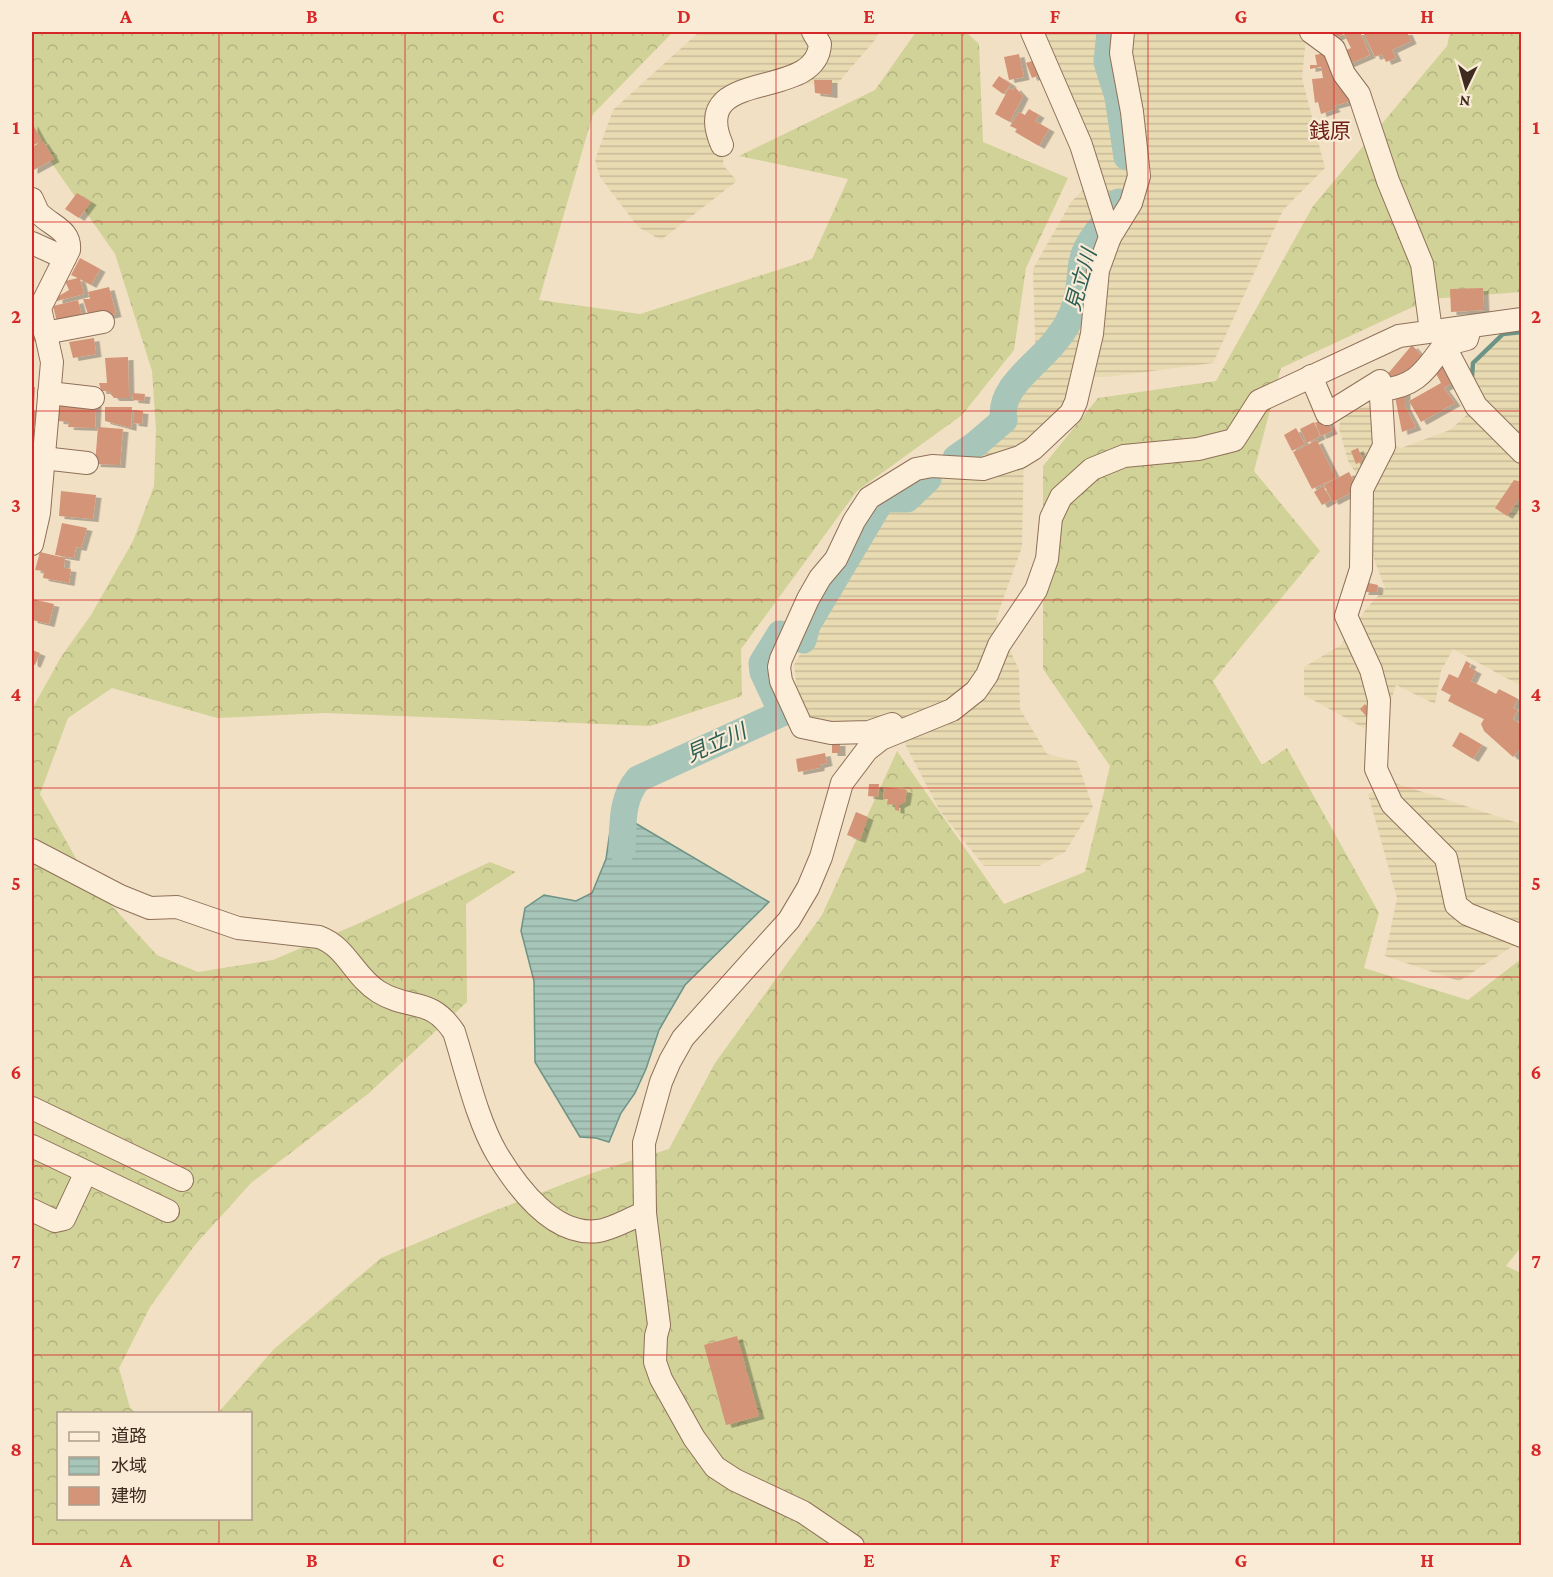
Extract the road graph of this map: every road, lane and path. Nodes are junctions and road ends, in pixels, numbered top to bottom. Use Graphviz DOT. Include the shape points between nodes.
graph roads {
  1 [pos="813,32"];
  2 [pos="1032,32"];
  3 [pos="1123,32"];
  4 [pos="1311,32"];
  5 [pos="722,146"];
  6 [pos="32,199"];
  7 [pos="1106,226"];
  8 [pos="32,243"];
  9 [pos="64,258"];
  10 [pos="1521,319"];
  11 [pos="103,322"];
  12 [pos="45,333"];
  13 [pos="1438,338"];
  14 [pos="1378,345"];
  15 [pos="1311,376"];
  16 [pos="1380,385"];
  17 [pos="49,393"];
  18 [pos="93,398"];
  19 [pos="1521,452"];
  20 [pos="44,458"];
  21 [pos="87,463"];
  22 [pos="32,544"];
  23 [pos="908,729"];
  24 [pos="32,850"];
  25 [pos="1521,936"];
  26 [pos="32,1108"];
  27 [pos="32,1146"];
  28 [pos="86,1172"];
  29 [pos="182,1180"];
  30 [pos="32,1210"];
  31 [pos="168,1211"];
  32 [pos="645,1213"];
  33 [pos="853,1545"];
  1 -- 5 [label="street" via="820,44 812,63 794,76 736,92 724,101 718,117"];
  2 -- 7 [label="street" via="1081,145"];
  3 -- 7 [label="street" via="1121,53 1139,176 1131,203"];
  4 -- 13 [label="street" via="1334,49 1344,74 1359,94 1422,264"];
  6 -- 9 [label="street" via="38,212 67,235 69,250"];
  7 -- 23 [label="street" via="1092,334 1071,413 1034,449 1005,464 982,469 916,469 869,498 836,559 820,578 787,644 778,674 802,727 831,733 868,732 889,723"];
  8 -- 9 [label="street"];
  9 -- 12 [label="street" via="40,308"];
  10 -- 13 [label="street" via="1473,325 1467,339"];
  11 -- 12 [label="street"];
  12 -- 17 [label="street" via="52,362"];
  13 -- 14 [label="street" via="1399,336"];
  13 -- 16 [label="street" via="1422,375 1397,388"];
  13 -- 19 [label="street" via="1476,406"];
  14 -- 15 [label="street"];
  14 -- 16 [label="street"];
  15 -- 16 [label="street" via="1327,414"];
  15 -- 23 [label="street" via="1259,401 1234,440 1198,449 1124,456 1092,469 1061,497 1051,518 1047,559 1036,590 999,645 981,683 952,710"];
  16 -- 25 [label="street" via="1384,446 1362,489 1360,569 1346,616 1371,670 1379,700 1376,769 1392,804 1446,858 1456,905 1467,914"];
  17 -- 18 [label="street"];
  17 -- 20 [label="street"];
  20 -- 21 [label="street"];
  20 -- 22 [label="street"];
  23 -- 32 [label="street" via="881,739 851,768 842,783 808,888 789,920 683,1038 670,1061 660,1082 644,1143"];
  24 -- 32 [label="street" via="150,908 177,907 238,927 328,940 370,986 391,998 427,1006 448,1024 496,1152 522,1188 550,1216 570,1228 599,1231"];
  26 -- 29 [label="street"];
  27 -- 28 [label="street"];
  28 -- 30 [label="street" via="64,1219 55,1221"];
  28 -- 31 [label="street"];
  32 -- 33 [label="street" via="659,1325 655,1362 694,1438 715,1467 803,1512"];
}
